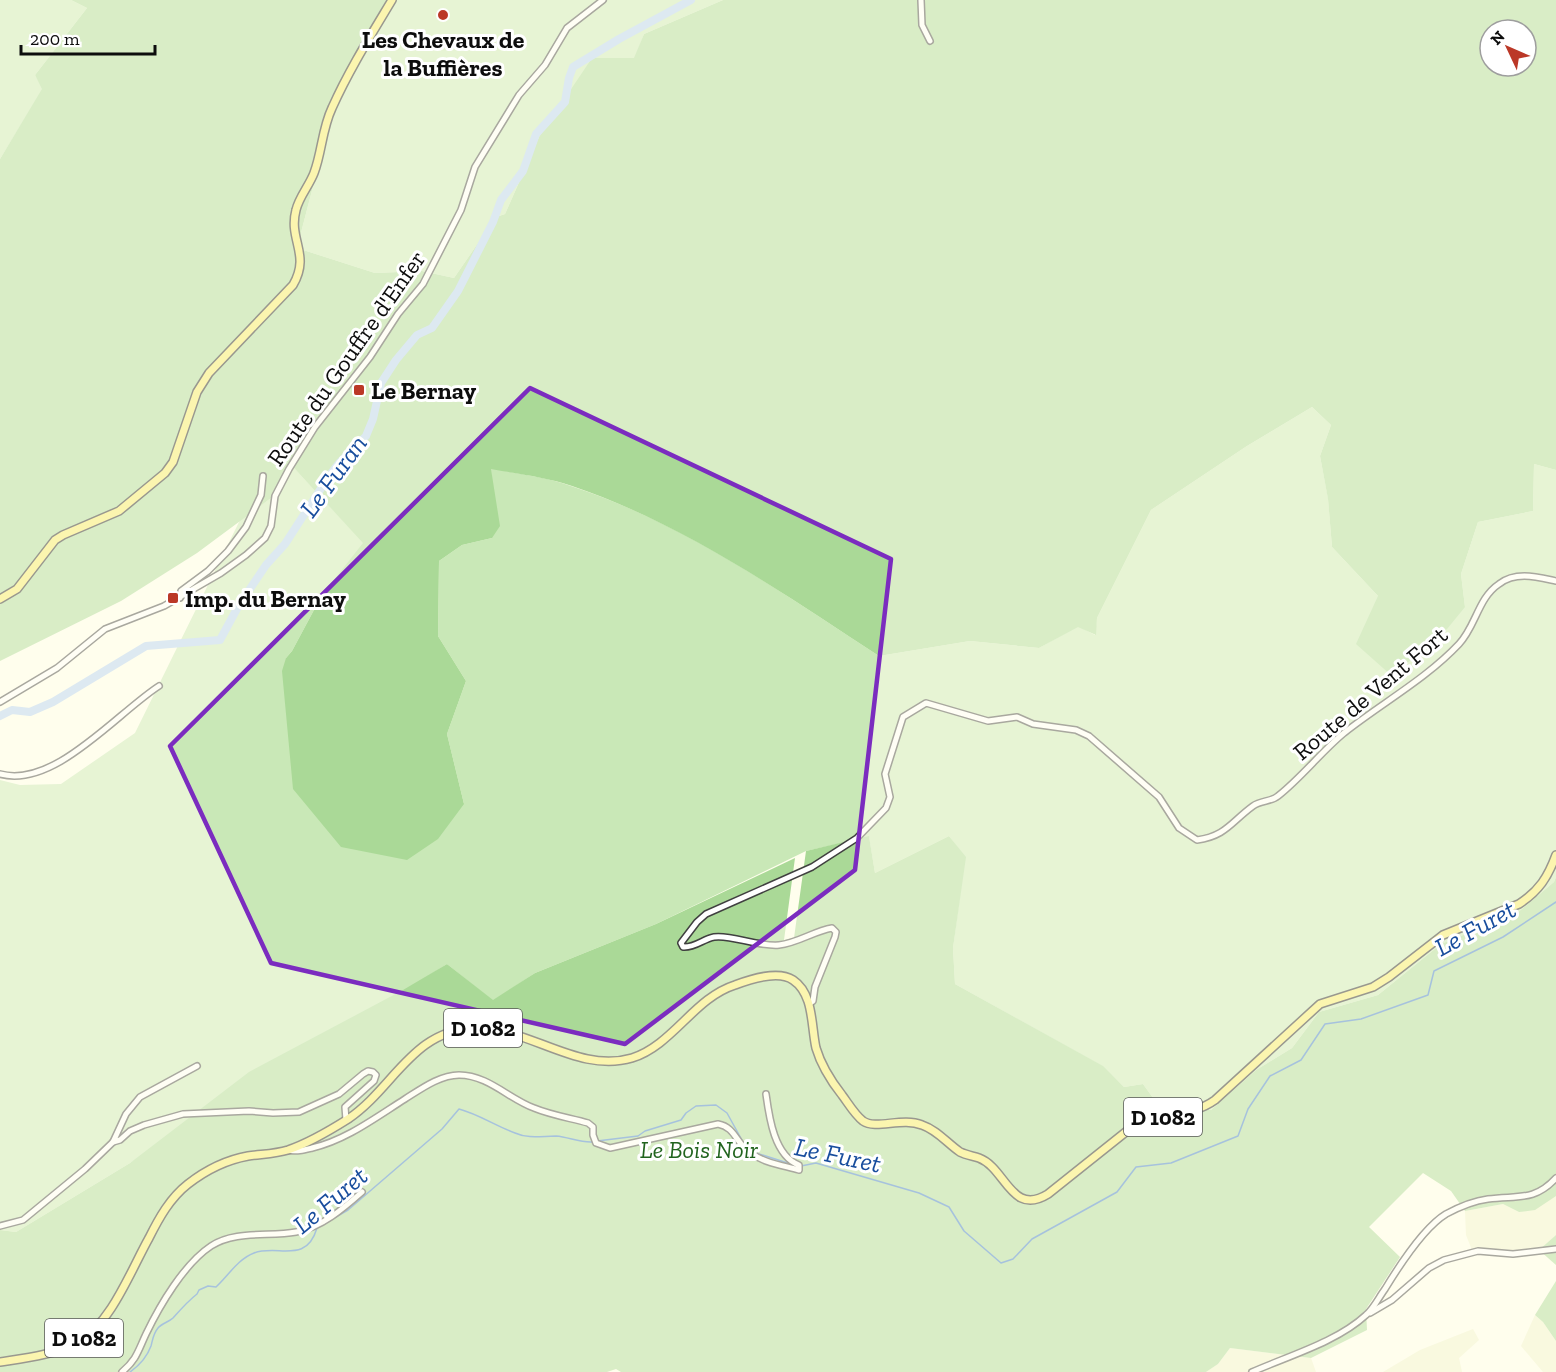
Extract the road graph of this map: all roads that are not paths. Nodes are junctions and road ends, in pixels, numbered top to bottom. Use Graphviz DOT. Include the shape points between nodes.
graph roads {
  1 [pos="392,0"];
  2 [pos="603,0"];
  3 [pos="921,0"];
  4 [pos="930,41"];
  5 [pos="263,476"];
  6 [pos="1556,581"];
  7 [pos="0,598"];
  8 [pos="180,598"];
  9 [pos="159,686"];
  10 [pos="0,702"];
  11 [pos="0,774"];
  12 [pos="1556,855"];
  13 [pos="808,1004"];
  14 [pos="197,1066"];
  15 [pos="766,1094"];
  16 [pos="346,1120"];
  17 [pos="113,1142"];
  18 [pos="289,1150"];
  19 [pos="1556,1178"];
  20 [pos="362,1192"];
  21 [pos="0,1226"];
  22 [pos="1556,1250"];
  23 [pos="1368,1314"];
  24 [pos="0,1362"];
  25 [pos="122,1372"];
  26 [pos="1251,1372"];
  1 -- 7 [label="main road" via="332,108 314,174 296,209 294,226 301,255 298,276 209,373 197,392 173,462 165,473 119,511 56,540 17,589"];
  2 -- 8 [label="street, Route du Gouffre d'Enfer" via="567,28 519,95 475,167 458,217 423,284 315,427 280,483 265,538 226,570"];
  3 -- 4 [label="street" via="922,25"];
  5 -- 8 [label="street" via="261,495 246,527 208,571 181,591"];
  6 -- 13 [label="street, Route de Vent Fort" via="1525,576 1498,584 1477,610 1470,630 1436,666 1343,734 1276,798 1256,804 1213,838 1197,840 1179,828 1159,797 1083,733 1033,724 1017,717 988,721 926,703 903,717 885,774 890,797 886,808 858,838 812,867 706,914 681,943 688,948 713,937 724,937 779,945 832,928 835,937 813,1001"];
  8 -- 10 [label="street, Route du Gouffre d'Enfer" via="105,629 57,668"];
  9 -- 11 [label="street" via="62,762 43,772 13,777"];
  12 -- 13 [label="main road, D 1082" via="1545,881 1524,901 1443,935 1373,987 1320,1004 1215,1100 1183,1114 1146,1120 1132,1127 1037,1199 1017,1195 987,1162 964,1154 926,1126 907,1121 876,1125 862,1120 824,1069"];
  13 -- 16 [label="main road, D 1082" via="796,981 780,975 734,985 715,995 651,1049 620,1060 586,1058 496,1030 452,1032 414,1053 366,1105"];
  14 -- 17 [label="street" via="140,1097 126,1114"];
  15 -- 18 [label="street" via="769,1116 782,1150 799,1167 771,1164 753,1155 731,1130 714,1124 610,1148 596,1141 588,1123 534,1108 486,1081 457,1075 426,1086 345,1136 305,1150"];
  16 -- 17 [label="street" via="345,1107 374,1081 373,1072 368,1071 339,1094 299,1112 183,1114 144,1125"];
  16 -- 18 [label="main road, D 1082"];
  17 -- 21 [label="street" via="22,1220"];
  18 -- 24 [label="main road, D 1082" via="234,1159 196,1178 162,1213 113,1303 90,1333 61,1350"];
  19 -- 23 [label="street" via="1535,1194 1479,1200 1444,1215 1406,1257"];
  20 -- 25 [label="street" via="345,1207 306,1229 226,1240 206,1250 190,1265 163,1304 134,1362"];
  22 -- 23 [label="street" via="1513,1254 1478,1251 1444,1260"];
  23 -- 26 [label="street" via="1331,1339"];
}
